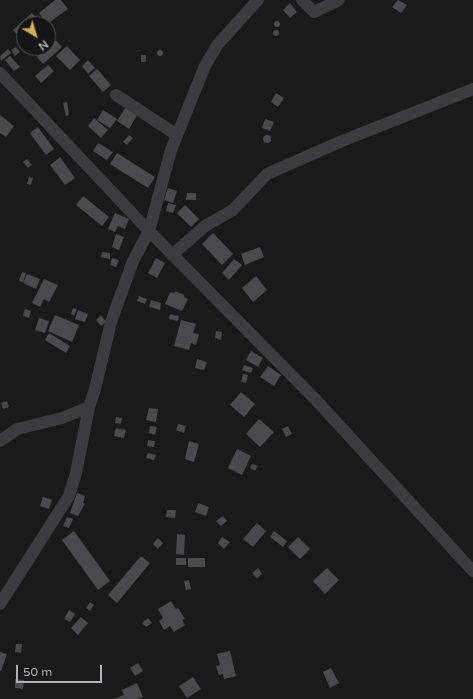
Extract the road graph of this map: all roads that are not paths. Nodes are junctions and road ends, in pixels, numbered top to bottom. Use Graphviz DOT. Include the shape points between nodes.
graph roads {
  1 [pos="258,0"];
  2 [pos="302,0"];
  3 [pos="339,0"];
  4 [pos="0,73"];
  5 [pos="473,89"];
  6 [pos="116,95"];
  7 [pos="177,135"];
  8 [pos="149,231"];
  9 [pos="172,255"];
  10 [pos="88,407"];
  11 [pos="0,441"];
  12 [pos="473,571"];
  13 [pos="0,604"];
  1 -- 7 [label="street" via="212,52"];
  2 -- 3 [label="street" via="314,12"];
  4 -- 8 [label="street"];
  5 -- 9 [label="street" via="267,174 233,210 205,226"];
  6 -- 7 [label="street"];
  7 -- 8 [label="street"];
  8 -- 9 [label="street"];
  8 -- 10 [label="street" via="133,261 114,315"];
  9 -- 12 [label="street" via="316,400"];
  10 -- 11 [label="street" via="62,418 17,429"];
  10 -- 13 [label="street" via="76,473 69,496"];
}
